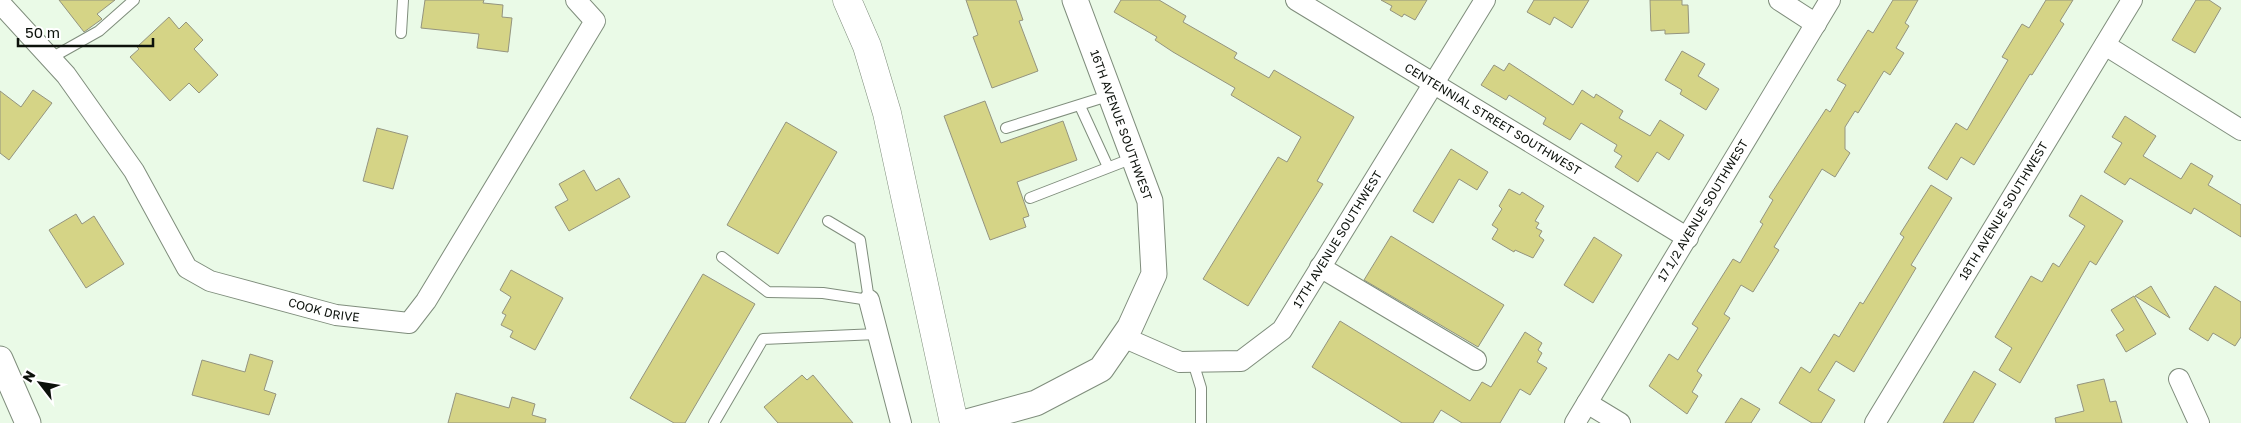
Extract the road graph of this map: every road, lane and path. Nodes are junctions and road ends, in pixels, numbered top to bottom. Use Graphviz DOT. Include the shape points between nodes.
graph roads {
  1 [pos="134,0"];
  2 [pos="403,0"];
  3 [pos="576,0"];
  4 [pos="847,0"];
  5 [pos="1075,0"];
  6 [pos="1296,0"];
  7 [pos="1485,0"];
  8 [pos="1778,0"];
  9 [pos="1830,0"];
  10 [pos="2132,0"];
  11 [pos="0,3"];
  12 [pos="1816,24"];
  13 [pos="401,33"];
  14 [pos="2104,45"];
  15 [pos="51,58"];
  16 [pos="1434,82"];
  17 [pos="1112,94"];
  18 [pos="1080,106"];
  19 [pos="1006,128"];
  20 [pos="2241,130"];
  21 [pos="1134,157"];
  22 [pos="1108,167"];
  23 [pos="1030,198"];
  24 [pos="828,221"];
  25 [pos="1688,238"];
  26 [pos="722,257"];
  27 [pos="1320,267"];
  28 [pos="869,300"];
  29 [pos="877,334"];
  30 [pos="1123,337"];
  31 [pos="0,359"];
  32 [pos="1476,360"];
  33 [pos="1192,362"];
  34 [pos="2179,379"];
  35 [pos="1587,403"];
  36 [pos="28,423"];
  37 [pos="714,423"];
  38 [pos="901,423"];
  39 [pos="954,423"];
  40 [pos="963,423"];
  41 [pos="1201,423"];
  42 [pos="1576,423"];
  43 [pos="1620,423"];
  44 [pos="1875,423"];
  45 [pos="2199,423"];
  1 -- 15 [label="lane" via="99,31"];
  2 -- 13 [label="lane"];
  3 -- 15 [label="street, COOK DRIVE" via="595,21 426,301 409,323 336,315 210,281 187,268 134,171 66,74"];
  4 -- 39 [label="main road" via="867,46 887,113"];
  5 -- 17 [label="street, 16TH AVENUE SOUTHWEST"];
  6 -- 16 [label="street, CENTENNIAL STREET SOUTHWEST"];
  7 -- 16 [label="street, 17TH AVENUE SOUTHWEST"];
  8 -- 12 [label="street"];
  9 -- 12 [label="street, 17 1/2 AVENUE SOUTHWEST"];
  10 -- 14 [label="street, 18TH AVENUE SOUTHWEST"];
  11 -- 15 [label="street, COOK DRIVE"];
  12 -- 25 [label="street, 17 1/2 AVENUE SOUTHWEST"];
  14 -- 20 [label="street"];
  14 -- 44 [label="street, 18TH AVENUE SOUTHWEST"];
  16 -- 25 [label="street, CENTENNIAL STREET SOUTHWEST"];
  16 -- 27 [label="street, 17TH AVENUE SOUTHWEST"];
  17 -- 18 [label="lane"];
  17 -- 21 [label="street, 16TH AVENUE SOUTHWEST"];
  18 -- 19 [label="lane"];
  18 -- 22 [label="lane"];
  21 -- 22 [label="lane"];
  21 -- 30 [label="street, 16TH AVENUE SOUTHWEST" via="1150,201 1154,274"];
  22 -- 23 [label="lane"];
  24 -- 28 [label="lane" via="860,240"];
  25 -- 35 [label="street, 17 1/2 AVENUE SOUTHWEST"];
  26 -- 28 [label="lane" via="768,292 823,293"];
  27 -- 32 [label="street"];
  27 -- 33 [label="street, 17TH AVENUE SOUTHWEST" via="1282,330 1248,356 1241,361"];
  28 -- 29 [label="street"];
  29 -- 37 [label="lane" via="763,339"];
  29 -- 38 [label="street"];
  30 -- 33 [label="street, 17TH AVENUE SOUTHWEST" via="1180,362"];
  30 -- 40 [label="street, 16TH AVENUE SOUTHWEST" via="1101,369 1036,403"];
  31 -- 36 [label="street"];
  33 -- 41 [label="lane" via="1201,388"];
  34 -- 45 [label="street"];
  35 -- 42 [label="street, 17 1/2 AVENUE SOUTHWEST"];
  35 -- 43 [label="street"];
}
